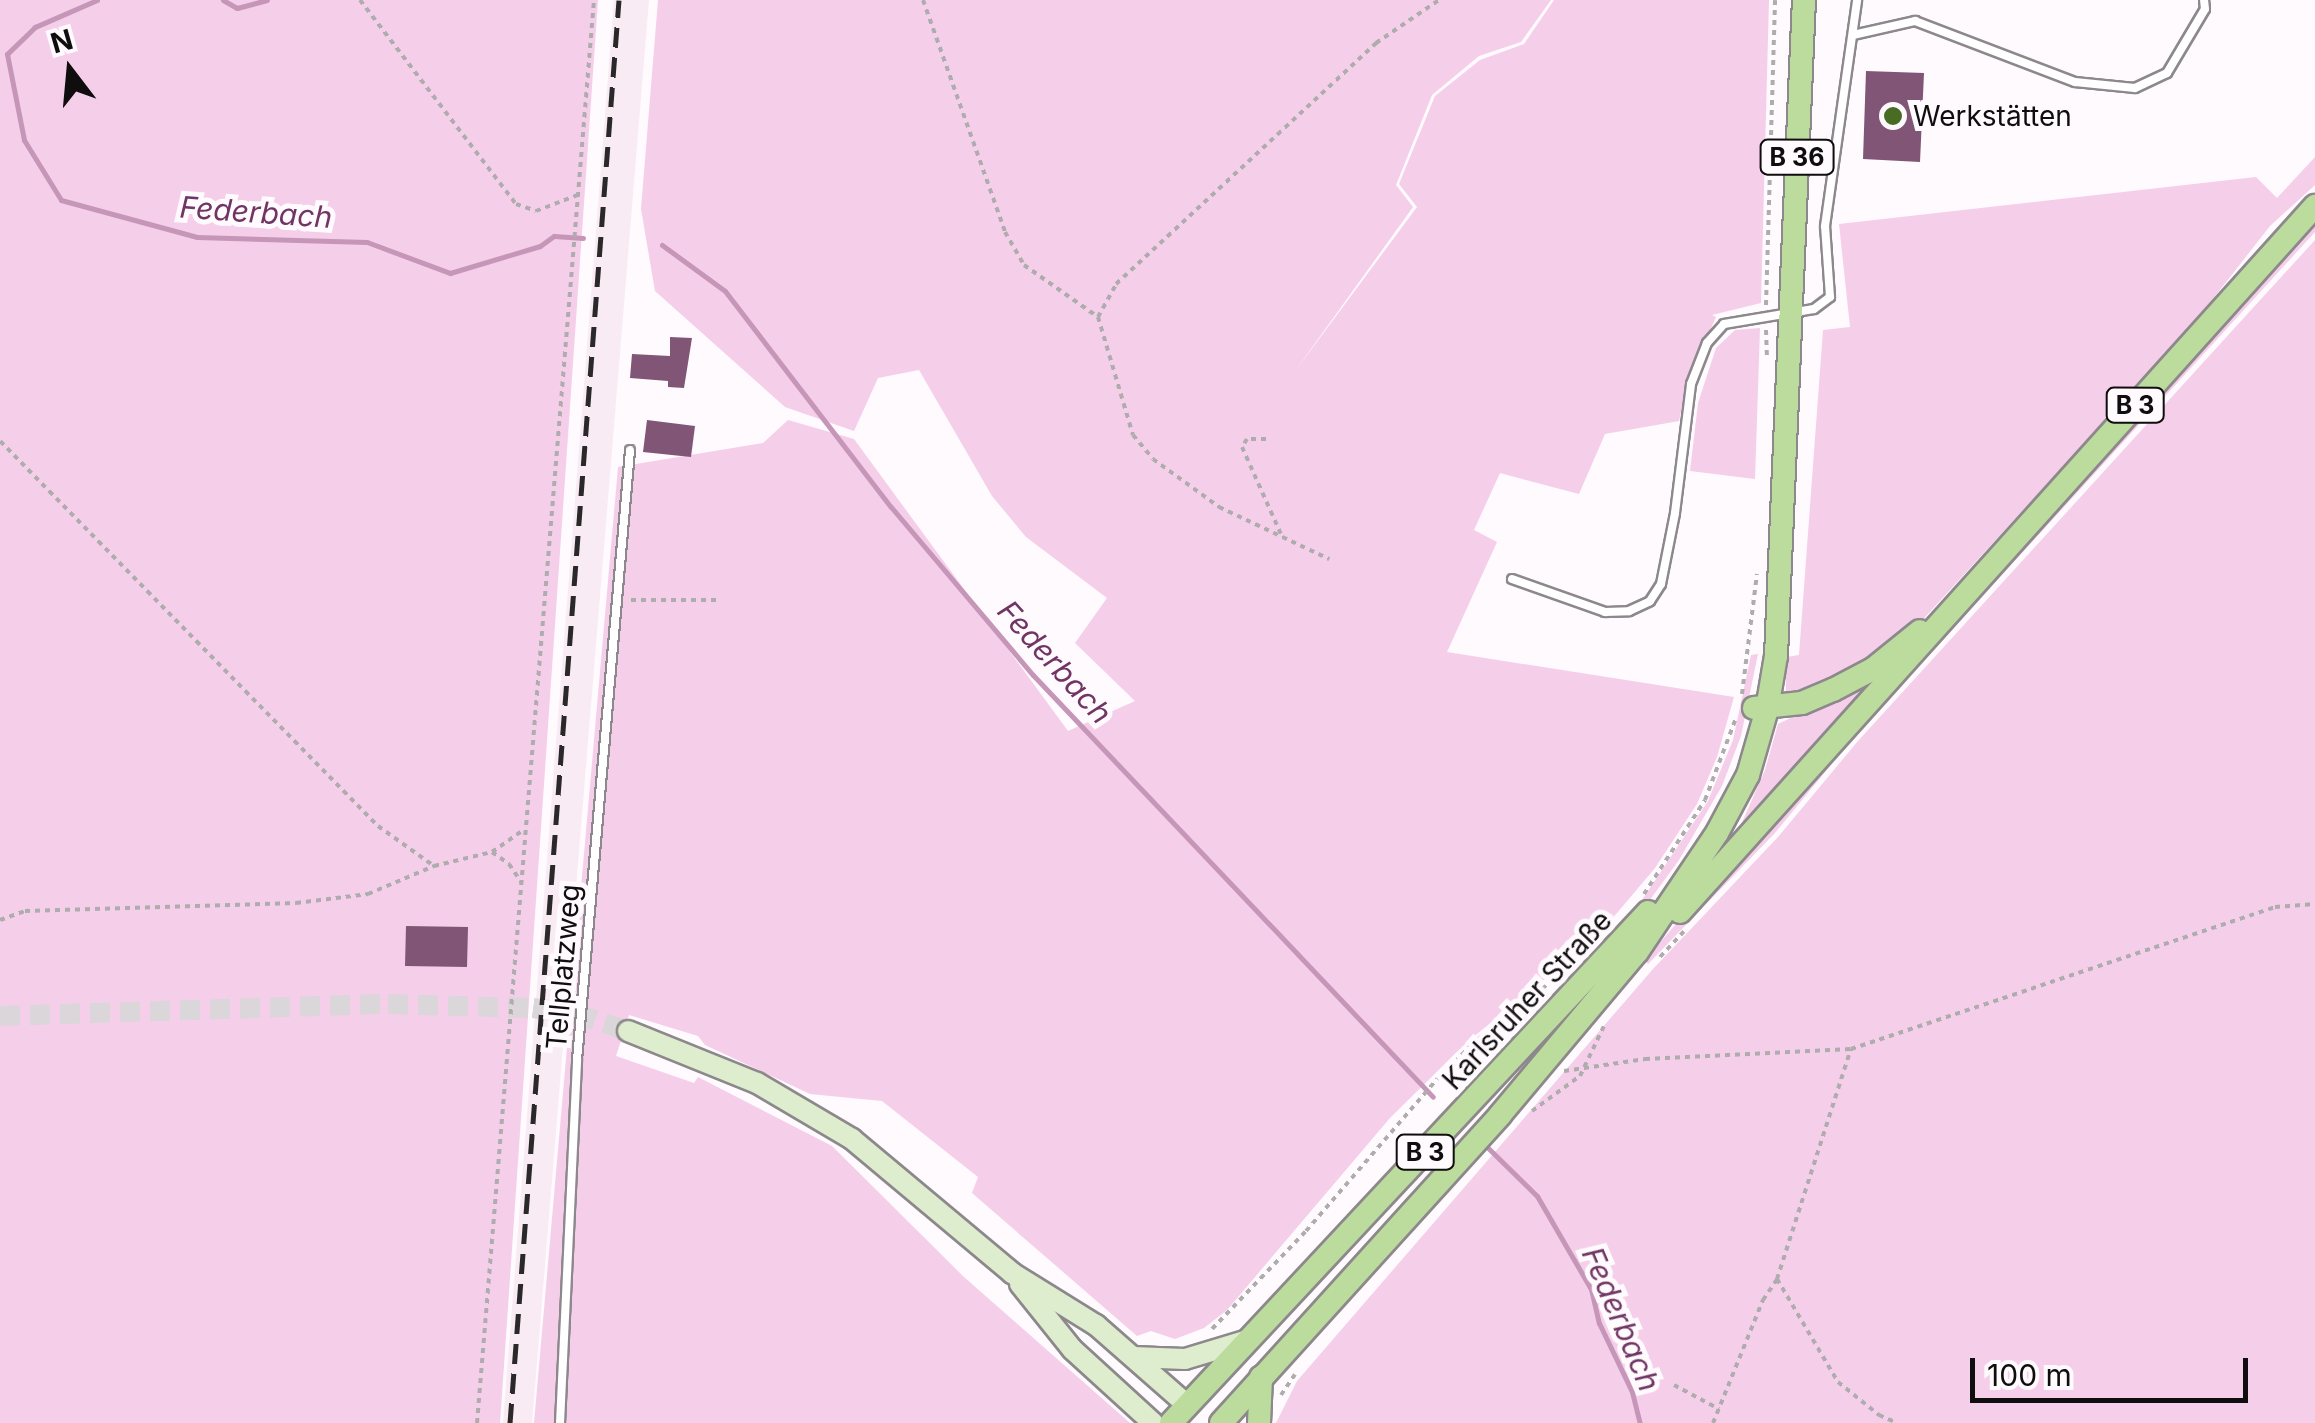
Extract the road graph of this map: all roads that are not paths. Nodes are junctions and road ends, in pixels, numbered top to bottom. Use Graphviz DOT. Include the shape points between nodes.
graph roads {
  1 [pos="1804,0"];
  2 [pos="1857,0"];
  3 [pos="2204,0"];
  4 [pos="1853,35"];
  5 [pos="2315,206"];
  6 [pos="1791,314"];
  7 [pos="630,450"];
  8 [pos="1512,579"];
  9 [pos="1955,604"];
  10 [pos="1761,709"];
  11 [pos="1638,952"];
  12 [pos="628,1031"];
  13 [pos="1012,1273"];
  14 [pos="1245,1341"];
  15 [pos="1132,1356"];
  16 [pos="1261,1377"];
  17 [pos="1179,1414"];
  18 [pos="560,1423"];
  19 [pos="1153,1423"];
  20 [pos="1207,1423"];
  21 [pos="1221,1423"];
  22 [pos="1259,1423"];
  1 -- 6 [label="main road, B 36"];
  2 -- 4 [label="lane"];
  3 -- 4 [label="lane" via="2205,9 2166,73 2135,88 2075,82 1915,21"];
  4 -- 6 [label="lane" via="1824,226 1830,297"];
  5 -- 9 [label="main road, B 3"];
  6 -- 8 [label="lane" via="1724,324 1707,343 1691,384 1661,584 1650,600 1629,611 1604,612"];
  6 -- 10 [label="main road, B 36" via="1776,656"];
  7 -- 18 [label="lane, Tellplatzweg" via="577,1060"];
  9 -- 10 [label="main road, B 3" via="1851,682 1802,703"];
  9 -- 11 [label="main road, B 3" via="1890,683"];
  10 -- 11 [label="main road, B 36" via="1737,798"];
  10 -- 14 [label="main road, Karlsruher Straße / B 3" via="1707,827 1626,940"];
  11 -- 16 [label="main road, B 3"];
  12 -- 13 [label="main road" via="707,1060 806,1109 897,1173"];
  13 -- 15 [label="main road" via="1096,1325"];
  13 -- 19 [label="main road" via="1072,1349"];
  14 -- 15 [label="main road" via="1185,1360"];
  14 -- 17 [label="main road, Karlsruher Straße / B 3"];
  15 -- 17 [label="main road"];
  16 -- 21 [label="main road, B 3"];
  16 -- 22 [label="main road"];
  17 -- 20 [label="main road"];
}
